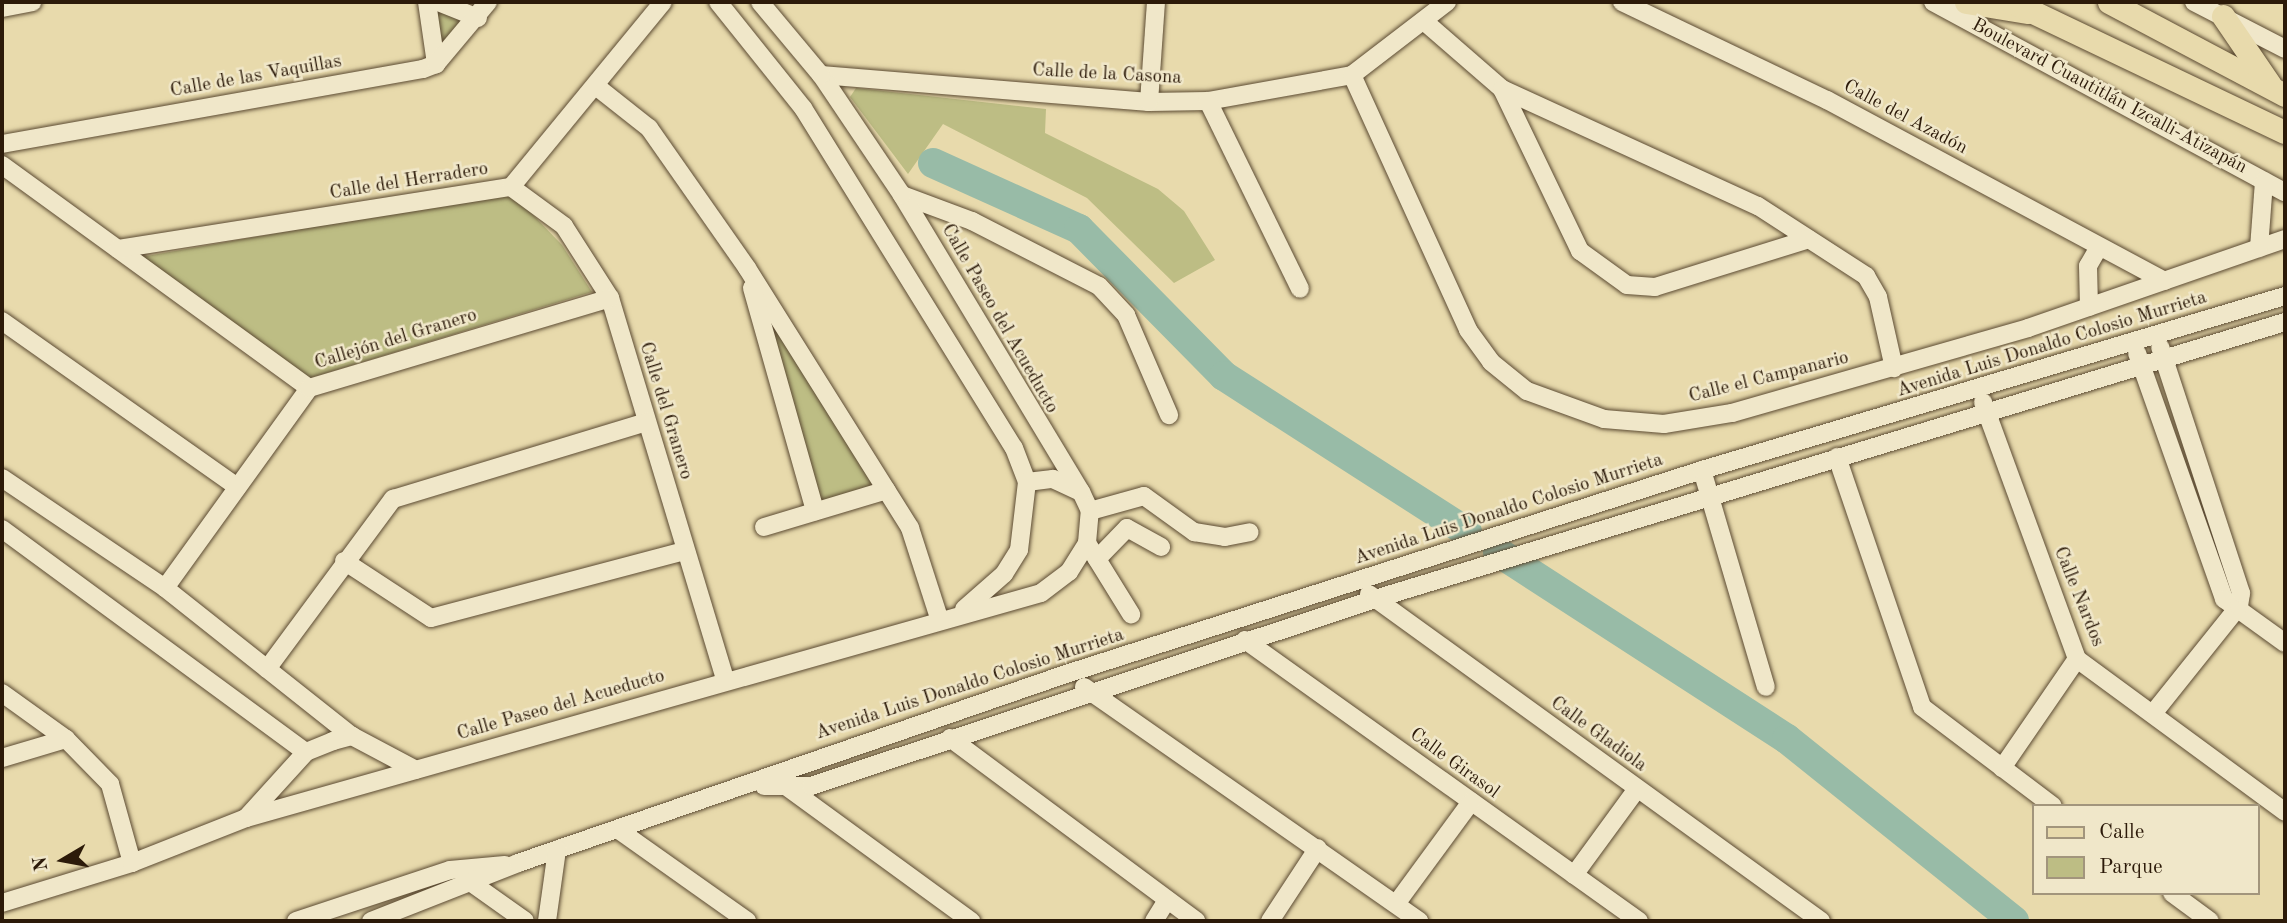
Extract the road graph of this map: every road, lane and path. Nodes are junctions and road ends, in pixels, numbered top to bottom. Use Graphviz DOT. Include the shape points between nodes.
graph roads {
  1 [pos="32,2"];
  2 [pos="427,2"];
  3 [pos="438,2"];
  4 [pos="488,2"];
  5 [pos="663,2"];
  6 [pos="718,2"];
  7 [pos="760,2"];
  8 [pos="1156,2"];
  9 [pos="1447,2"];
  10 [pos="1622,2"];
  11 [pos="1933,2"];
  12 [pos="1966,2"];
  13 [pos="2109,2"];
  14 [pos="2194,2"];
  15 [pos="2021,7"];
  16 [pos="2,8"];
  17 [pos="2223,16"];
  18 [pos="478,18"];
  19 [pos="1425,22"];
  20 [pos="2285,49"];
  21 [pos="436,64"];
  22 [pos="821,75"];
  23 [pos="1352,75"];
  24 [pos="597,87"];
  25 [pos="1502,89"];
  26 [pos="2278,91"];
  27 [pos="1208,101"];
  28 [pos="1149,102"];
  29 [pos="2285,132"];
  30 [pos="2,144"];
  31 [pos="2,164"];
  32 [pos="2264,181"];
  33 [pos="511,187"];
  34 [pos="2285,192"];
  35 [pos="902,195"];
  36 [pos="1809,239"];
  37 [pos="2285,239"];
  38 [pos="2099,247"];
  39 [pos="2259,248"];
  40 [pos="118,249"];
  41 [pos="747,268"];
  42 [pos="2164,281"];
  43 [pos="1300,289"];
  44 [pos="2285,296"];
  45 [pos="610,298"];
  46 [pos="2089,307"];
  47 [pos="2,321"];
  48 [pos="2285,322"];
  49 [pos="2156,337"];
  50 [pos="2133,343"];
  51 [pos="2163,358"];
  52 [pos="2140,363"];
  53 [pos="1894,368"];
  54 [pos="309,388"];
  55 [pos="1977,389"];
  56 [pos="1987,411"];
  57 [pos="1169,415"];
  58 [pos="647,422"];
  59 [pos="1837,457"];
  60 [pos="1702,470"];
  61 [pos="2,478"];
  62 [pos="1027,482"];
  63 [pos="237,487"];
  64 [pos="887,490"];
  65 [pos="1081,492"];
  66 [pos="1710,495"];
  67 [pos="816,510"];
  68 [pos="1090,511"];
  69 [pos="764,527"];
  70 [pos="2,529"];
  71 [pos="1250,532"];
  72 [pos="1087,543"];
  73 [pos="1161,547"];
  74 [pos="685,551"];
  75 [pos="1454,552"];
  76 [pos="1097,559"];
  77 [pos="344,561"];
  78 [pos="1466,573"];
  79 [pos="1352,583"];
  80 [pos="165,588"];
  81 [pos="1375,599"];
  82 [pos="2239,607"];
  83 [pos="961,612"];
  84 [pos="1131,614"];
  85 [pos="939,618"];
  86 [pos="1245,640"];
  87 [pos="2285,643"];
  88 [pos="2077,659"];
  89 [pos="267,669"];
  90 [pos="1066,674"];
  91 [pos="725,679"];
  92 [pos="1766,687"];
  93 [pos="1089,691"];
  94 [pos="3,697"];
  95 [pos="2155,711"];
  96 [pos="352,736"];
  97 [pos="950,738"];
  98 [pos="66,739"];
  99 [pos="306,752"];
  100 [pos="2,758"];
  101 [pos="2002,768"];
  102 [pos="416,770"];
  103 [pos="779,781"];
  104 [pos="1637,789"];
  105 [pos="1471,802"];
  106 [pos="2050,804"];
  107 [pos="2285,812"];
  108 [pos="246,818"];
  109 [pos="620,831"];
  110 [pos="1318,848"];
  111 [pos="557,850"];
  112 [pos="132,863"];
  113 [pos="519,863"];
  114 [pos="450,870"];
  115 [pos="1574,875"];
  116 [pos="474,884"];
  117 [pos="2175,895"];
  118 [pos="1167,900"];
  119 [pos="2,903"];
  120 [pos="1396,904"];
  121 [pos="296,921"];
  122 [pos="371,921"];
  123 [pos="525,921"];
  124 [pos="547,921"];
  125 [pos="747,921"];
  126 [pos="971,921"];
  127 [pos="1154,921"];
  128 [pos="1196,921"];
  129 [pos="1270,921"];
  130 [pos="1420,921"];
  131 [pos="1639,921"];
  132 [pos="1821,921"];
  133 [pos="2210,921"];
  1 -- 16 [label="street"];
  2 -- 21 [label="street"];
  3 -- 18 [label="street"];
  4 -- 18 [label="street"];
  5 -- 24 [label="street, Calle del Herradero"];
  6 -- 62 [label="street, Calle Paseo del Acueducto" via="803,108 1014,448"];
  7 -- 22 [label="street, Calle Paseo del Acueducto"];
  8 -- 28 [label="street"];
  9 -- 19 [label="street, Calle de la Casona"];
  10 -- 38 [label="street, Calle del Azadón" via="1827,100"];
  11 -- 32 [label="street, Boulevard Cuautitlán Izcalli-Atizapán"];
  12 -- 15 [label="main road, Boulevard Cuautitlán Izcalli-Atizapán"];
  13 -- 26 [label="main road"];
  14 -- 17 [label="street"];
  15 -- 29 [label="main road, Boulevard Cuautitlán Izcalli-Atizapán"];
  17 -- 20 [label="street"];
  17 -- 26 [label="main road"];
  18 -- 21 [label="street"];
  19 -- 23 [label="street, Calle de la Casona"];
  19 -- 25 [label="street"];
  21 -- 30 [label="street, Calle de las Vaquillas"];
  22 -- 28 [label="street, Calle de la Casona"];
  22 -- 35 [label="street, Calle Paseo del Acueducto"];
  23 -- 27 [label="street, Calle de la Casona"];
  23 -- 53 [label="street, Calle el Campanario" via="1468,330 1491,362 1527,391 1604,419 1664,424 1732,413"];
  24 -- 33 [label="street, Calle del Herradero"];
  24 -- 41 [label="street" via="649,128"];
  25 -- 36 [label="street" via="1758,206"];
  25 -- 36 [label="street" via="1580,251 1627,285 1655,287"];
  27 -- 28 [label="street, Calle de la Casona"];
  27 -- 43 [label="street"];
  31 -- 40 [label="street"];
  32 -- 34 [label="street, Boulevard Cuautitlán Izcalli-Atizapán"];
  32 -- 39 [label="street"];
  33 -- 40 [label="street, Calle del Herradero"];
  33 -- 45 [label="street, Calle del Granero" via="564,226"];
  35 -- 57 [label="street" via="972,221 1099,286 1126,315"];
  35 -- 65 [label="street, Calle Paseo del Acueducto"];
  36 -- 53 [label="street" via="1873,285"];
  37 -- 39 [label="street, Calle el Campanario"];
  38 -- 42 [label="street, Calle del Azadón"];
  38 -- 46 [label="street" via="2088,266"];
  39 -- 42 [label="street, Calle el Campanario"];
  40 -- 54 [label="street"];
  41 -- 64 [label="street"];
  41 -- 67 [label="street"];
  42 -- 46 [label="street, Calle el Campanario"];
  44 -- 49 [label="street, Avenida Luis Donaldo Colosio Murrieta"];
  45 -- 54 [label="street, Callejón del Granero"];
  45 -- 58 [label="street, Calle del Granero"];
  46 -- 53 [label="street, Calle el Campanario"];
  47 -- 63 [label="street"];
  48 -- 51 [label="street, Avenida Luis Donaldo Colosio Murrieta"];
  49 -- 50 [label="street, Avenida Luis Donaldo Colosio Murrieta"];
  49 -- 51 [label="street"];
  50 -- 52 [label="street"];
  50 -- 55 [label="street, Avenida Luis Donaldo Colosio Murrieta"];
  51 -- 52 [label="street, Avenida Luis Donaldo Colosio Murrieta"];
  51 -- 82 [label="street" via="2241,593"];
  52 -- 56 [label="street, Avenida Luis Donaldo Colosio Murrieta"];
  52 -- 82 [label="street" via="2224,598"];
  54 -- 63 [label="street, Callejón del Granero"];
  55 -- 56 [label="street, Calle Nardos"];
  55 -- 60 [label="street, Avenida Luis Donaldo Colosio Murrieta"];
  56 -- 59 [label="street, Avenida Luis Donaldo Colosio Murrieta"];
  56 -- 88 [label="street, Calle Nardos"];
  58 -- 74 [label="street, Calle del Granero"];
  58 -- 77 [label="street" via="393,499"];
  59 -- 66 [label="street, Avenida Luis Donaldo Colosio Murrieta"];
  59 -- 101 [label="street" via="1922,707"];
  60 -- 66 [label="street"];
  60 -- 75 [label="street, Avenida Luis Donaldo Colosio Murrieta"];
  61 -- 80 [label="street"];
  62 -- 65 [label="street" via="1053,479"];
  62 -- 83 [label="street, Calle Paseo del Acueducto" via="1019,550 1004,574"];
  63 -- 80 [label="street, Callejón del Granero"];
  64 -- 67 [label="street"];
  64 -- 85 [label="street" via="910,528"];
  65 -- 68 [label="street, Calle Paseo del Acueducto"];
  66 -- 78 [label="street, Avenida Luis Donaldo Colosio Murrieta"];
  66 -- 92 [label="street"];
  67 -- 69 [label="street"];
  68 -- 71 [label="street" via="1144,496 1208,537"];
  68 -- 72 [label="street, Calle Paseo del Acueducto"];
  70 -- 99 [label="street"];
  72 -- 76 [label="street"];
  72 -- 83 [label="street, Calle Paseo del Acueducto" via="1069,572 1041,593"];
  73 -- 76 [label="street" via="1127,528"];
  74 -- 77 [label="street" via="431,618"];
  74 -- 91 [label="street, Calle del Granero"];
  75 -- 78 [label="street"];
  75 -- 79 [label="street, Avenida Luis Donaldo Colosio Murrieta"];
  76 -- 84 [label="street"];
  77 -- 89 [label="street"];
  78 -- 81 [label="street, Avenida Luis Donaldo Colosio Murrieta"];
  79 -- 81 [label="street, Calle Gladiola"];
  79 -- 90 [label="street, Avenida Luis Donaldo Colosio Murrieta"];
  80 -- 89 [label="street"];
  81 -- 86 [label="street, Avenida Luis Donaldo Colosio Murrieta"];
  81 -- 104 [label="street, Calle Gladiola"];
  82 -- 87 [label="street"];
  82 -- 95 [label="street"];
  83 -- 85 [label="street, Calle Paseo del Acueducto"];
  85 -- 91 [label="street, Calle Paseo del Acueducto"];
  86 -- 93 [label="street, Avenida Luis Donaldo Colosio Murrieta"];
  86 -- 105 [label="street, Calle Girasol"];
  88 -- 95 [label="street, Calle Nardos"];
  88 -- 101 [label="street"];
  89 -- 96 [label="street"];
  90 -- 93 [label="street"];
  90 -- 103 [label="street, Avenida Luis Donaldo Colosio Murrieta"];
  91 -- 102 [label="street, Calle Paseo del Acueducto"];
  93 -- 97 [label="street, Avenida Luis Donaldo Colosio Murrieta"];
  93 -- 110 [label="street"];
  94 -- 98 [label="street"];
  95 -- 107 [label="street, Calle Nardos"];
  96 -- 99 [label="street, Calle Paseo del Acueducto"];
  96 -- 102 [label="street"];
  97 -- 103 [label="street, Avenida Luis Donaldo Colosio Murrieta" via="811,786"];
  97 -- 118 [label="street"];
  98 -- 100 [label="street"];
  98 -- 112 [label="street" via="110,784"];
  99 -- 108 [label="street, Calle Paseo del Acueducto"];
  101 -- 106 [label="street"];
  102 -- 108 [label="street, Calle Paseo del Acueducto"];
  103 -- 109 [label="street, Avenida Luis Donaldo Colosio Murrieta"];
  103 -- 126 [label="street"];
  104 -- 115 [label="street"];
  104 -- 132 [label="street, Calle Gladiola"];
  105 -- 115 [label="street, Calle Girasol"];
  105 -- 120 [label="street"];
  108 -- 112 [label="street, Calle Paseo del Acueducto"];
  109 -- 111 [label="street, Avenida Luis Donaldo Colosio Murrieta"];
  109 -- 125 [label="street"];
  110 -- 120 [label="street"];
  110 -- 129 [label="street"];
  111 -- 113 [label="street, Avenida Luis Donaldo Colosio Murrieta"];
  111 -- 124 [label="street"];
  112 -- 119 [label="street, Calle Paseo del Acueducto"];
  113 -- 114 [label="street, Avenida Luis Donaldo Colosio Murrieta"];
  113 -- 116 [label="street, Avenida Luis Donaldo Colosio Murrieta"];
  114 -- 116 [label="street"];
  114 -- 121 [label="street, Avenida Luis Donaldo Colosio Murrieta"];
  115 -- 131 [label="street, Calle Girasol"];
  116 -- 122 [label="street, Avenida Luis Donaldo Colosio Murrieta"];
  116 -- 123 [label="street"];
  117 -- 133 [label="street"];
  118 -- 127 [label="street"];
  118 -- 128 [label="street"];
  120 -- 130 [label="street"];
}
